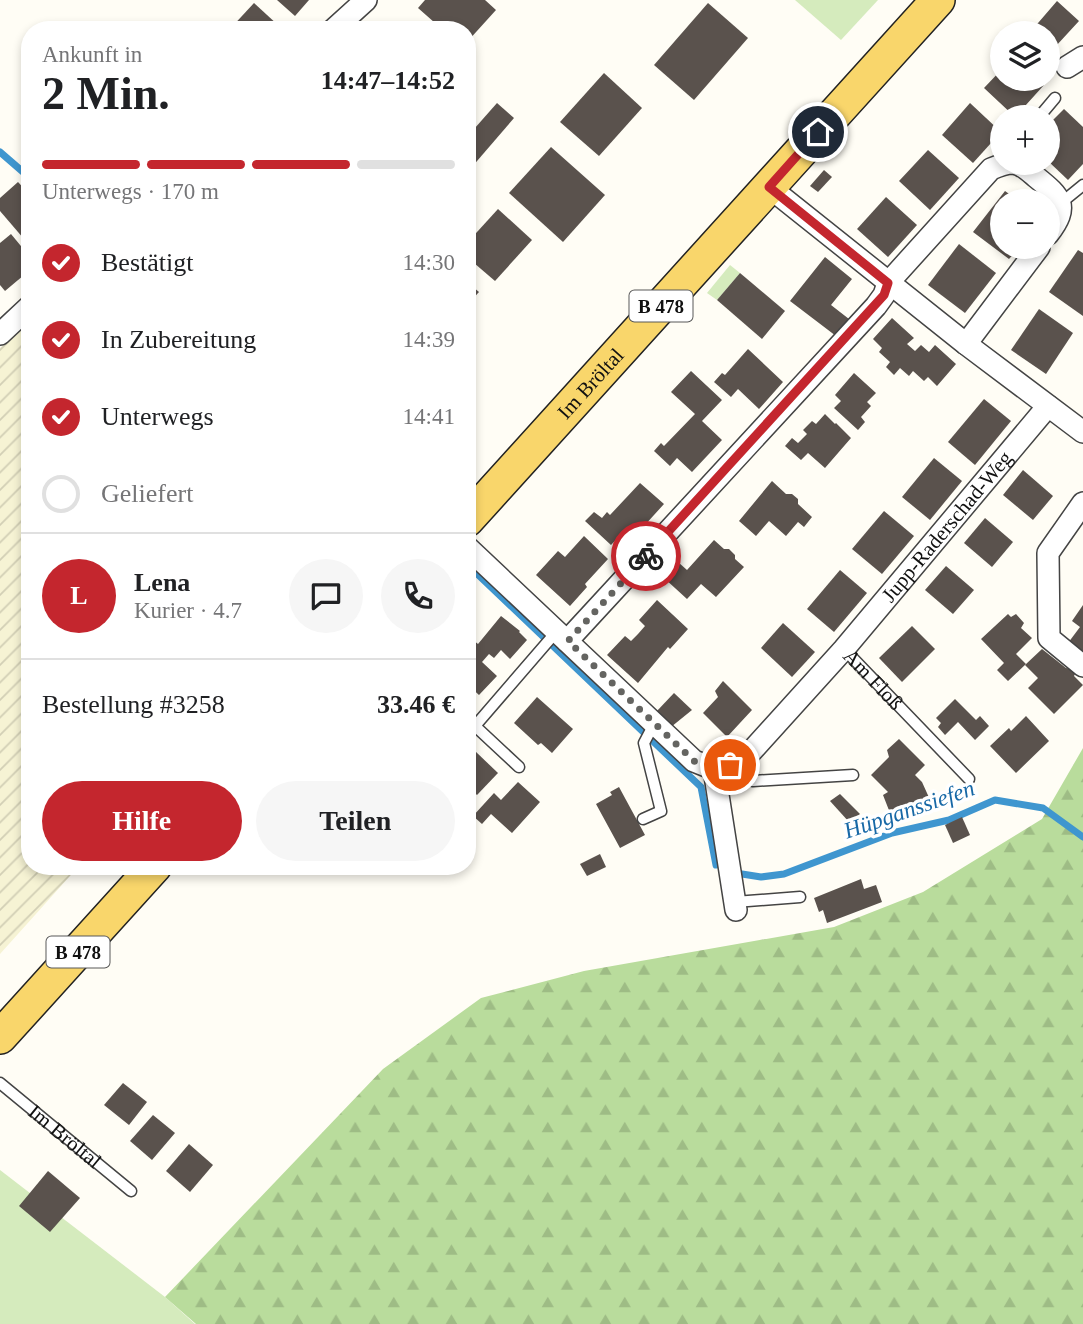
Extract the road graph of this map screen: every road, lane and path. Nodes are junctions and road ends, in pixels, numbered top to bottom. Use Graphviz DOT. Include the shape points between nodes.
graph roads {
  1 [pos="366,0"];
  2 [pos="938,0"];
  3 [pos="343,21"];
  4 [pos="1055,99"];
  5 [pos="1050,105"];
  6 [pos="990,170"];
  7 [pos="1033,175"];
  8 [pos="1083,185"];
  9 [pos="769,187"];
  10 [pos="1061,203"];
  11 [pos="1060,211"];
  12 [pos="1030,259"];
  13 [pos="888,283"];
  14 [pos="21,314"];
  15 [pos="0,334"];
  16 [pos="965,344"];
  17 [pos="1048,406"];
  18 [pos="1083,432"];
  19 [pos="1083,503"];
  20 [pos="476,510"];
  21 [pos="476,555"];
  22 [pos="562,636"];
  23 [pos="844,649"];
  24 [pos="1083,666"];
  25 [pos="654,724"];
  26 [pos="476,725"];
  27 [pos="476,727"];
  28 [pos="519,767"];
  29 [pos="714,769"];
  30 [pos="853,775"];
  31 [pos="969,779"];
  32 [pos="643,819"];
  33 [pos="147,875"];
  34 [pos="800,897"];
  35 [pos="735,906"];
  36 [pos="0,1037"];
  37 [pos="0,1083"];
  38 [pos="131,1191"];
  1 -- 3 [label="street"];
  2 -- 9 [label="main road, Im Bröltal / B 478"];
  4 -- 5 [label="lane"];
  6 -- 13 [label="street"];
  7 -- 10 [label="street" via="1057,193"];
  8 -- 10 [label="lane"];
  9 -- 13 [label="street"];
  9 -- 20 [label="main road, Im Bröltal / B 478"];
  10 -- 11 [label="street"];
  12 -- 16 [label="street"];
  13 -- 16 [label="street"];
  13 -- 22 [label="street" via="876,306"];
  14 -- 15 [label="street"];
  16 -- 17 [label="street"];
  17 -- 18 [label="street"];
  17 -- 23 [label="street, Jupp-Raderschad-Weg"];
  19 -- 24 [label="street" via="1048,553 1049,638"];
  21 -- 22 [label="street"];
  22 -- 25 [label="street"];
  22 -- 26 [label="lane" via="542,648"];
  23 -- 29 [label="street, Am Floß" via="748,755"];
  23 -- 31 [label="lane, Am Floß"];
  25 -- 29 [label="street" via="694,761"];
  25 -- 32 [label="lane" via="644,743 661,811"];
  27 -- 28 [label="lane"];
  29 -- 30 [label="lane" via="753,781"];
  29 -- 35 [label="street"];
  33 -- 36 [label="main road, B 478"];
  34 -- 35 [label="lane"];
  37 -- 38 [label="lane, Im Bröltal"];
}
